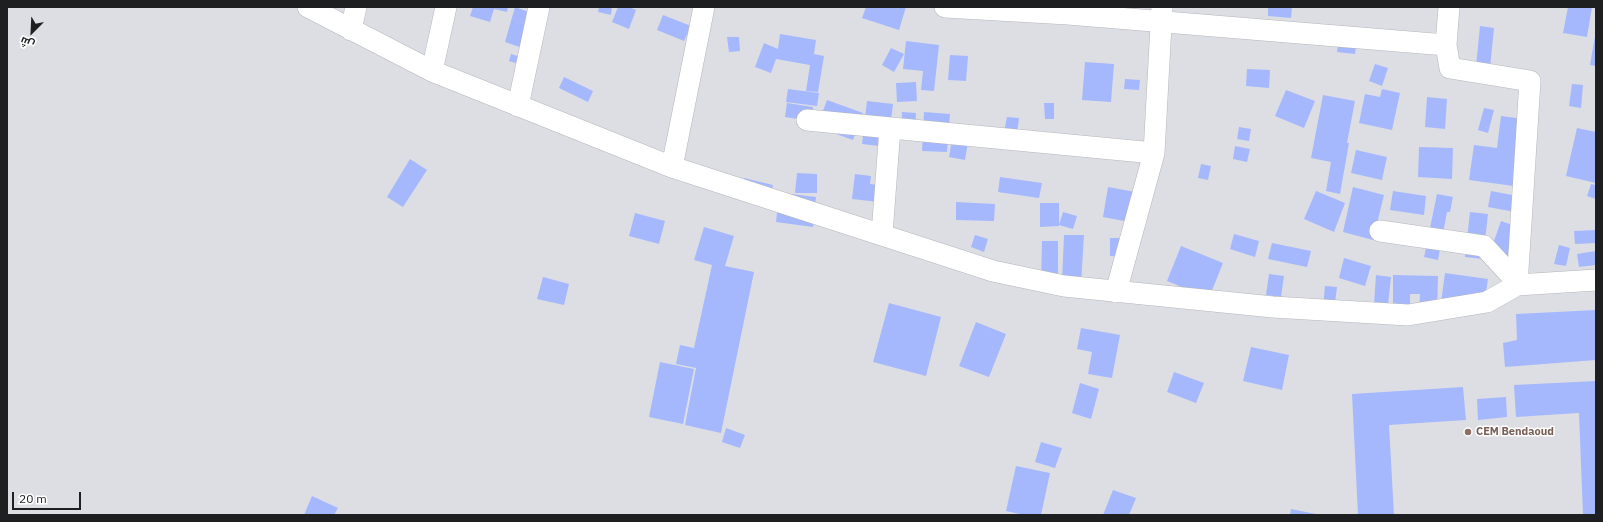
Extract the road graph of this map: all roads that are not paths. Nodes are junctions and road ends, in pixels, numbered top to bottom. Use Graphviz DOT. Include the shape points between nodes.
graph roads {
  1 [pos="308,7"];
  2 [pos="356,7"];
  3 [pos="446,7"];
  4 [pos="539,7"];
  5 [pos="704,7"];
  6 [pos="945,7"];
  7 [pos="1449,7"];
  8 [pos="1069,10"];
  9 [pos="1161,15"];
  10 [pos="351,30"];
  11 [pos="1446,45"];
  12 [pos="432,71"];
  13 [pos="518,106"];
  14 [pos="807,120"];
  15 [pos="890,128"];
  16 [pos="1154,153"];
  17 [pos="672,167"];
  18 [pos="1380,231"];
  19 [pos="882,234"];
  20 [pos="1596,280"];
  21 [pos="1517,284"];
  22 [pos="1116,292"];
  1 -- 10 [label="street"];
  2 -- 10 [label="street"];
  3 -- 12 [label="street"];
  4 -- 13 [label="street"];
  5 -- 17 [label="street"];
  6 -- 8 [label="street"];
  7 -- 11 [label="street"];
  8 -- 9 [label="street"];
  9 -- 11 [label="street"];
  9 -- 16 [label="street"];
  10 -- 12 [label="street"];
  11 -- 21 [label="street" via="1450,68 1530,81"];
  12 -- 13 [label="street"];
  13 -- 17 [label="street"];
  14 -- 15 [label="street"];
  15 -- 16 [label="street"];
  15 -- 19 [label="street"];
  16 -- 22 [label="street"];
  17 -- 19 [label="street"];
  18 -- 21 [label="street" via="1484,246"];
  19 -- 22 [label="street" via="993,270 1064,286"];
  20 -- 21 [label="street"];
  21 -- 22 [label="street" via="1487,302 1408,315 1273,307"];
}
